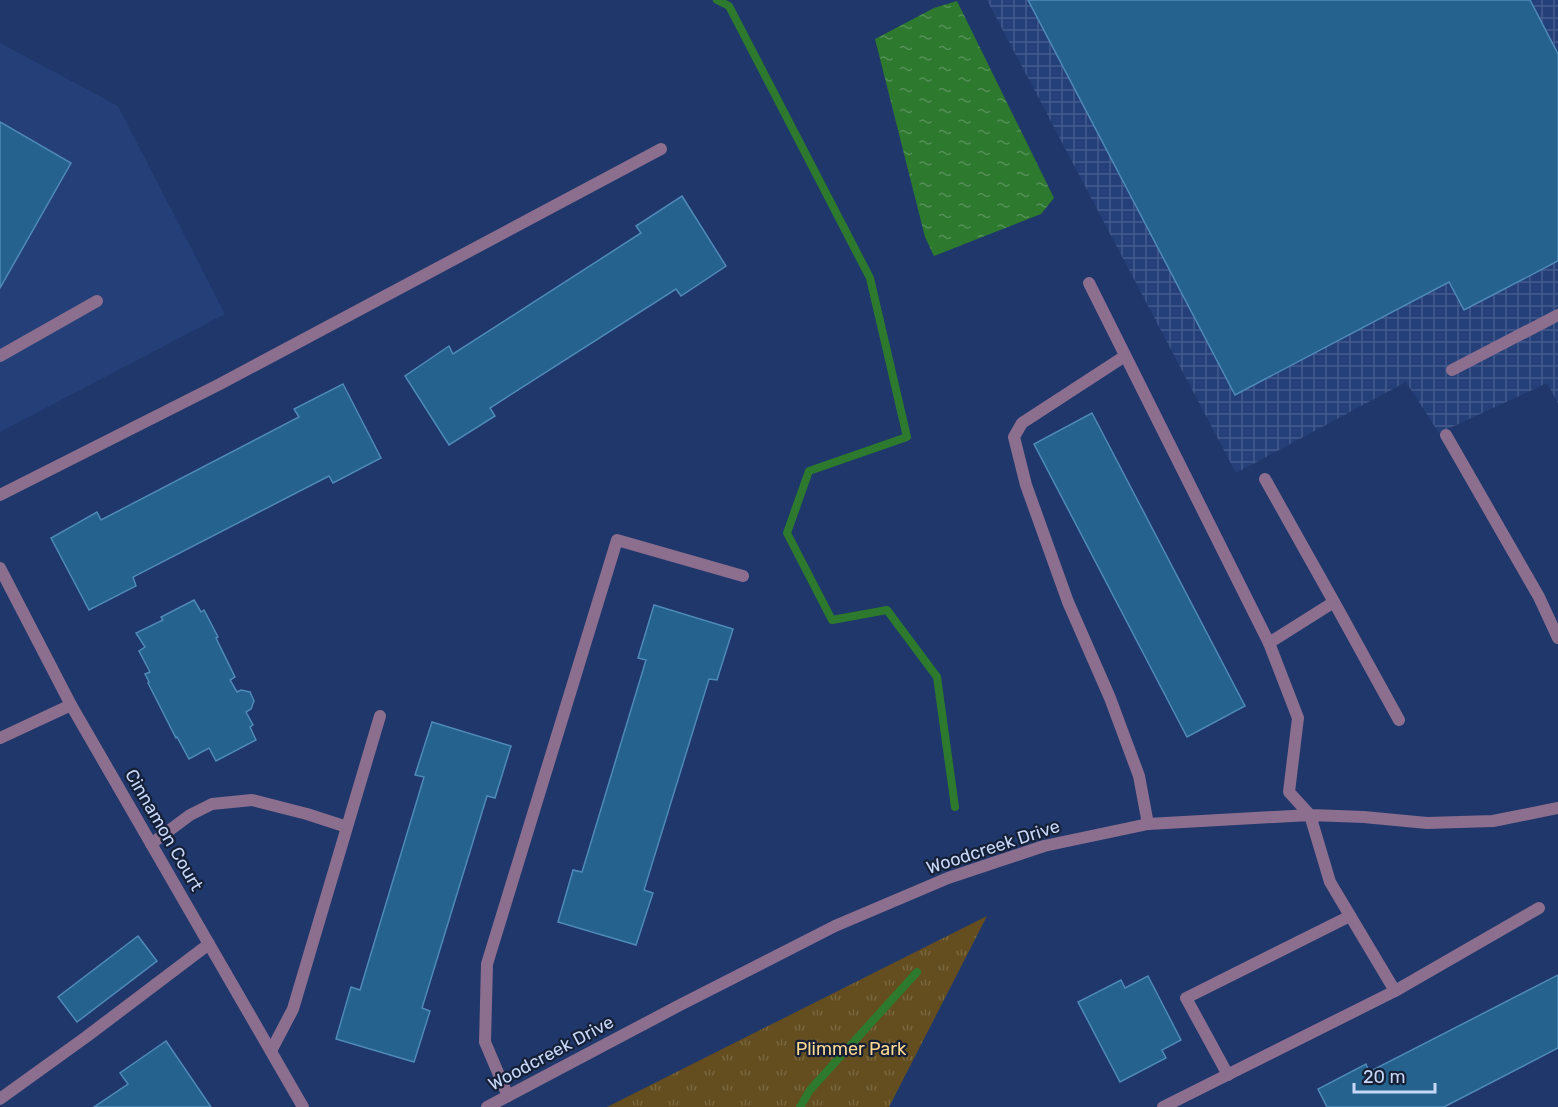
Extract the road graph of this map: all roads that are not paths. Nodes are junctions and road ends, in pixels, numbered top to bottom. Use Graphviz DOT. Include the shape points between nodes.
graph roads {
  1 [pos="661,149"];
  2 [pos="1089,284"];
  3 [pos="97,301"];
  4 [pos="1558,315"];
  5 [pos="0,356"];
  6 [pos="1125,356"];
  7 [pos="1452,370"];
  8 [pos="1446,435"];
  9 [pos="1265,479"];
  10 [pos="0,495"];
  11 [pos="0,568"];
  12 [pos="743,576"];
  13 [pos="1334,602"];
  14 [pos="1558,638"];
  15 [pos="1269,643"];
  16 [pos="71,705"];
  17 [pos="380,716"];
  18 [pos="1399,720"];
  19 [pos="0,738"];
  20 [pos="1558,808"];
  21 [pos="1310,815"];
  22 [pos="1148,824"];
  23 [pos="347,827"];
  24 [pos="151,843"];
  25 [pos="1539,908"];
  26 [pos="1350,916"];
  27 [pos="209,944"];
  28 [pos="1395,991"];
  29 [pos="271,1051"];
  30 [pos="1228,1075"];
  31 [pos="508,1096"];
  32 [pos="0,1099"];
  33 [pos="303,1107"];
  34 [pos="488,1107"];
  35 [pos="1163,1107"];
  1 -- 10 [label="street" via="220,384"];
  2 -- 6 [label="street"];
  3 -- 5 [label="street"];
  4 -- 7 [label="street"];
  6 -- 15 [label="street"];
  6 -- 22 [label="street" via="1022,423 1014,436 1026,485 1068,602 1139,776"];
  8 -- 14 [label="street" via="1539,597"];
  9 -- 13 [label="street"];
  11 -- 16 [label="street, Cinnamon Court"];
  12 -- 31 [label="street" via="617,540 487,964 485,1042"];
  13 -- 15 [label="street"];
  13 -- 18 [label="street"];
  15 -- 21 [label="street" via="1298,718 1289,792"];
  16 -- 19 [label="street"];
  16 -- 24 [label="street, Cinnamon Court"];
  17 -- 23 [label="street"];
  20 -- 21 [label="street, Woodcreek Drive" via="1493,821 1427,823"];
  21 -- 22 [label="street, Woodcreek Drive"];
  21 -- 26 [label="street" via="1330,882"];
  22 -- 31 [label="street, Woodcreek Drive" via="1044,846 938,882 835,926"];
  23 -- 24 [label="street" via="252,800 212,804"];
  23 -- 29 [label="street" via="293,1009"];
  24 -- 27 [label="street, Cinnamon Court"];
  25 -- 28 [label="street"];
  26 -- 28 [label="street"];
  26 -- 30 [label="street" via="1186,998"];
  27 -- 29 [label="street, Cinnamon Court"];
  27 -- 32 [label="street"];
  28 -- 30 [label="street"];
  29 -- 33 [label="street, Cinnamon Court"];
  30 -- 35 [label="street"];
  31 -- 34 [label="street, Woodcreek Drive"];
}
